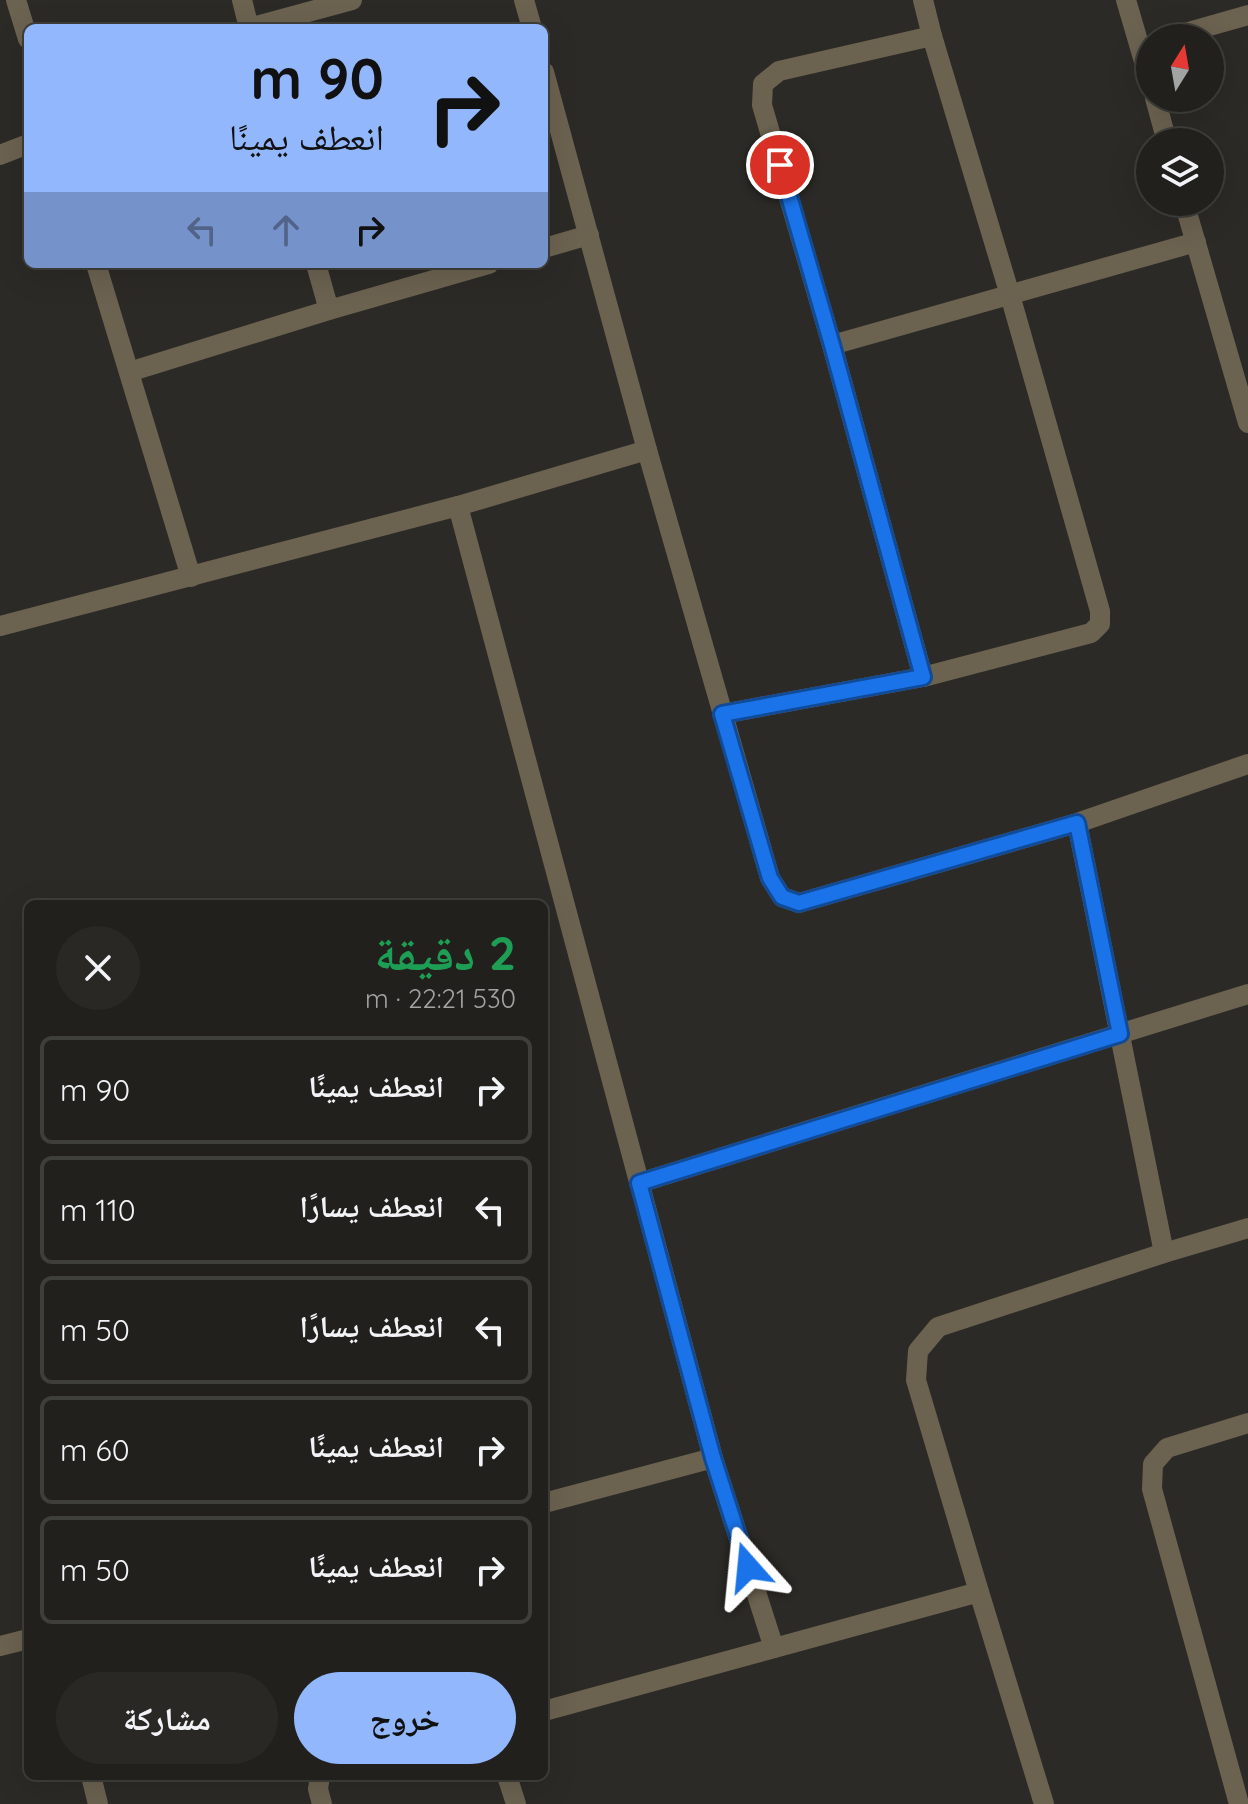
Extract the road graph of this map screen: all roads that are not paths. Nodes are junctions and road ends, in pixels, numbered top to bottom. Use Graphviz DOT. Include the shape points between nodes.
graph roads {
  1 [pos="16,0"];
  2 [pos="242,0"];
  3 [pos="352,0"];
  4 [pos="524,0"];
  5 [pos="923,0"];
  6 [pos="1126,0"];
  7 [pos="1248,15"];
  8 [pos="248,24"];
  9 [pos="264,24"];
  10 [pos="531,24"];
  11 [pos="1136,24"];
  12 [pos="1216,24"];
  13 [pos="24,26"];
  14 [pos="932,36"];
  15 [pos="548,86"];
  16 [pos="24,146"];
  17 [pos="0,155"];
  18 [pos="1188,216"];
  19 [pos="589,235"];
  20 [pos="1196,242"];
  21 [pos="548,247"];
  22 [pos="97,268"];
  23 [pos="317,268"];
  24 [pos="475,268"];
  25 [pos="1010,295"];
  26 [pos="329,310"];
  27 [pos="832,345"];
  28 [pos="129,372"];
  29 [pos="1248,423"];
  30 [pos="647,450"];
  31 [pos="458,506"];
  32 [pos="191,577"];
  33 [pos="0,626"];
  34 [pos="923,677"];
  35 [pos="722,714"];
  36 [pos="1248,764"];
  37 [pos="1077,823"];
  38 [pos="1248,994"];
  39 [pos="1120,1034"];
  40 [pos="639,1183"];
  41 [pos="1248,1228"];
  42 [pos="1164,1253"];
  43 [pos="1248,1423"];
  44 [pos="713,1458"];
  45 [pos="548,1502"];
  46 [pos="979,1592"];
  47 [pos="24,1640"];
  48 [pos="0,1646"];
  49 [pos="774,1648"];
  50 [pos="548,1710"];
  51 [pos="92,1780"];
  52 [pos="319,1780"];
  53 [pos="508,1780"];
  54 [pos="98,1804"];
  55 [pos="322,1804"];
  56 [pos="516,1804"];
  57 [pos="1044,1804"];
  58 [pos="1239,1804"];
  1 -- 13 [label="street"];
  2 -- 8 [label="street"];
  3 -- 9 [label="street"];
  4 -- 10 [label="street"];
  5 -- 14 [label="street"];
  6 -- 11 [label="street"];
  7 -- 12 [label="street"];
  14 -- 25 [label="street"];
  14 -- 27 [label="street" via="779,71 763,84 762,105"];
  15 -- 19 [label="street"];
  16 -- 17 [label="street"];
  18 -- 20 [label="street"];
  19 -- 21 [label="street"];
  19 -- 30 [label="street"];
  20 -- 25 [label="street"];
  20 -- 29 [label="street"];
  22 -- 28 [label="street"];
  23 -- 26 [label="street"];
  24 -- 26 [label="street"];
  25 -- 27 [label="street"];
  25 -- 34 [label="street" via="1100,624 1091,633"];
  26 -- 28 [label="street"];
  27 -- 34 [label="street"];
  28 -- 32 [label="street"];
  30 -- 31 [label="street"];
  30 -- 35 [label="street"];
  31 -- 32 [label="street"];
  31 -- 40 [label="street"];
  32 -- 33 [label="street"];
  34 -- 35 [label="street"];
  35 -- 37 [label="street" via="770,878 782,897 799,903"];
  36 -- 37 [label="street"];
  37 -- 39 [label="street"];
  38 -- 39 [label="street"];
  39 -- 40 [label="street"];
  39 -- 42 [label="street"];
  40 -- 44 [label="street"];
  41 -- 42 [label="street"];
  42 -- 46 [label="street" via="938,1327 918,1351 916,1380"];
  43 -- 58 [label="street" via="1167,1448 1153,1464 1152,1489"];
  44 -- 45 [label="street"];
  44 -- 49 [label="street"];
  46 -- 49 [label="street"];
  46 -- 57 [label="street"];
  47 -- 48 [label="street"];
  49 -- 50 [label="street"];
  51 -- 54 [label="street"];
  52 -- 55 [label="street"];
  53 -- 56 [label="street"];
}
